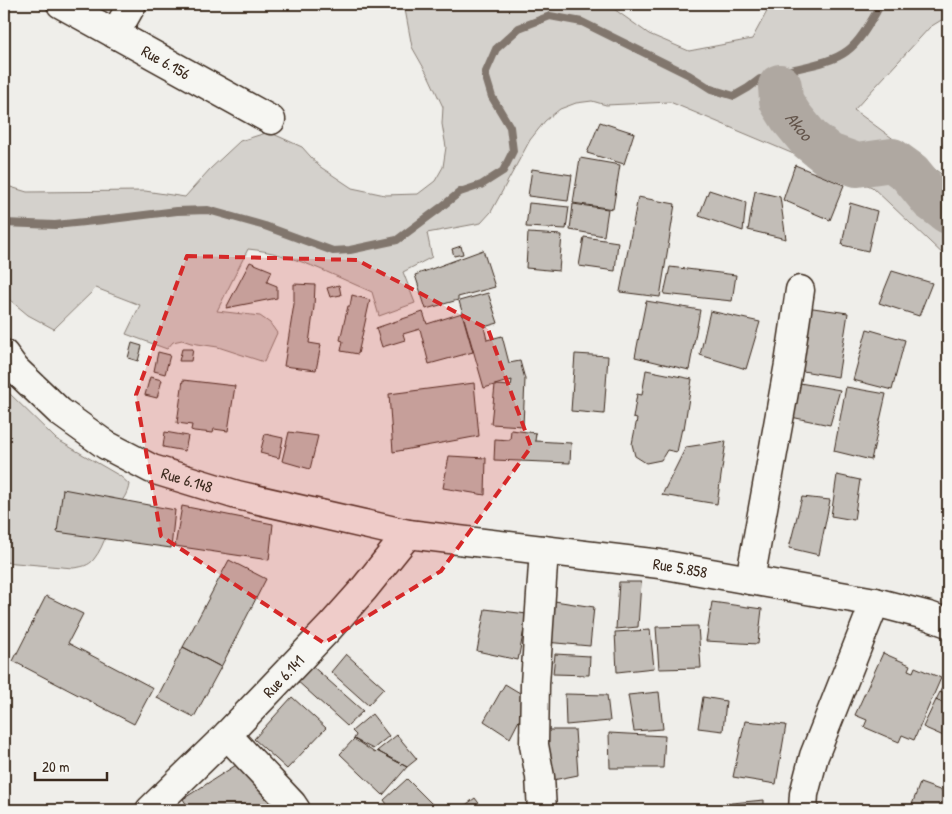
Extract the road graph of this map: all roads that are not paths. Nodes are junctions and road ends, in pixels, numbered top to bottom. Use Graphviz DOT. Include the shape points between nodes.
graph roads {
  1 [pos="61,4"];
  2 [pos="132,4"];
  3 [pos="115,34"];
  4 [pos="271,120"];
  5 [pos="800,290"];
  6 [pos="4,354"];
  7 [pos="408,534"];
  8 [pos="544,550"];
  9 [pos="750,580"];
  10 [pos="875,602"];
  11 [pos="948,623"];
  12 [pos="227,735"];
  13 [pos="150,810"];
  14 [pos="296,810"];
  15 [pos="542,810"];
  16 [pos="803,810"];
  1 -- 3 [label="street, Rue 6.156"];
  2 -- 3 [label="street"];
  3 -- 4 [label="street, Rue 6.156"];
  5 -- 9 [label="street"];
  6 -- 7 [label="street, Rue 6.148" via="15,369 60,412 106,445 152,469 237,495"];
  7 -- 8 [label="street, Rue 5.858"];
  7 -- 12 [label="street, Rue 6.141" via="330,627"];
  8 -- 9 [label="street, Rue 5.858" via="660,564"];
  8 -- 15 [label="street" via="534,719"];
  9 -- 10 [label="street, Rue 5.858"];
  10 -- 11 [label="street, Rue 5.858"];
  10 -- 16 [label="street" via="814,756"];
  12 -- 13 [label="street, Rue 6.141"];
  12 -- 14 [label="street"];
}
